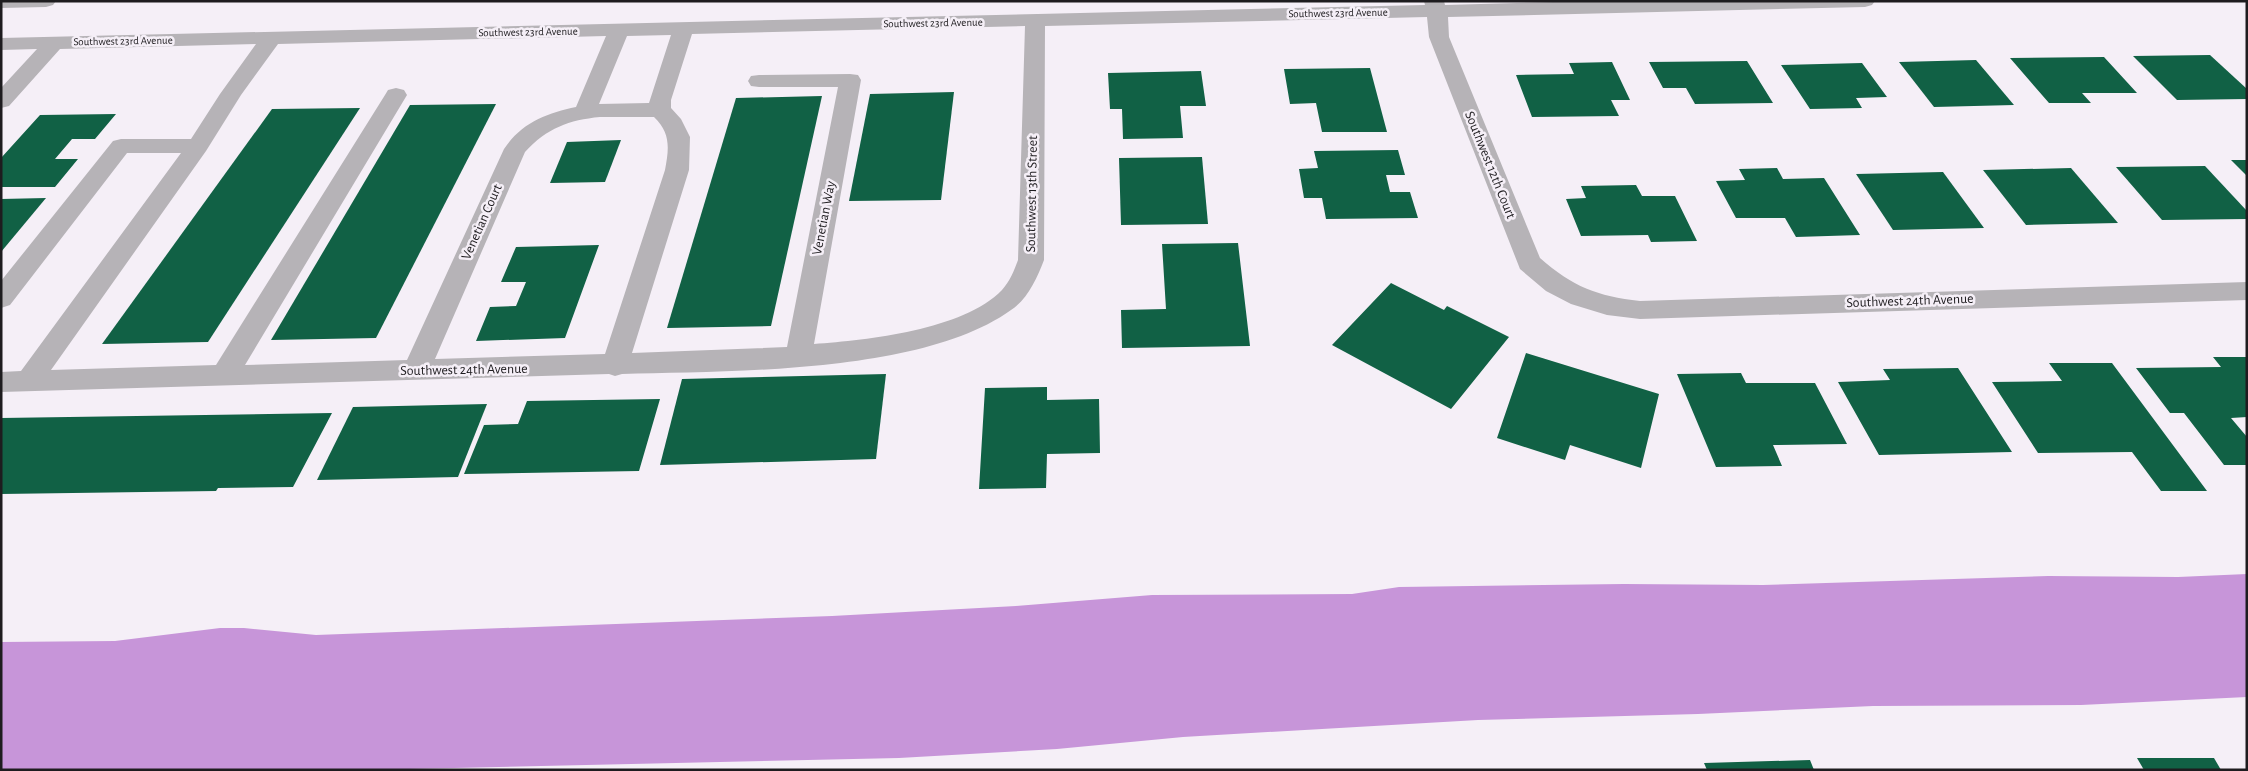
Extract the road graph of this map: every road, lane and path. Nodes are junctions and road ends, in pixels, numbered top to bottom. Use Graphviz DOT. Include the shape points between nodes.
graph roads {
  1 [pos="46,1"];
  2 [pos="1865,1"];
  3 [pos="1,2"];
  4 [pos="1439,4"];
  5 [pos="1035,21"];
  6 [pos="684,28"];
  7 [pos="619,30"];
  8 [pos="272,37"];
  9 [pos="54,43"];
  10 [pos="1,44"];
  11 [pos="759,81"];
  12 [pos="396,95"];
  13 [pos="1,101"];
  14 [pos="660,110"];
  15 [pos="585,111"];
  16 [pos="198,146"];
  17 [pos="2247,291"];
  18 [pos="1576,297"];
  19 [pos="1,300"];
  20 [pos="926,338"];
  21 [pos="799,355"];
  22 [pos="615,366"];
  23 [pos="416,371"];
  24 [pos="224,376"];
  25 [pos="1,382"];
  26 [pos="28,382"];
  1 -- 3 [label="street"];
  2 -- 4 [label="street, Southwest 23rd Avenue"];
  4 -- 5 [label="street, Southwest 23rd Avenue"];
  4 -- 18 [label="street, Southwest 12th Court" via="1439,37 1529,263 1549,282"];
  5 -- 6 [label="street, Southwest 23rd Avenue"];
  5 -- 20 [label="street, Southwest 13th Street" via="1032,245 1027,273 1003,304 983,316"];
  6 -- 7 [label="street, Southwest 23rd Avenue"];
  6 -- 14 [label="street" via="660,100"];
  7 -- 8 [label="street, Southwest 23rd Avenue"];
  7 -- 15 [label="street"];
  8 -- 9 [label="street, Southwest 23rd Avenue"];
  8 -- 16 [label="street"];
  9 -- 10 [label="street, Southwest 23rd Avenue"];
  9 -- 13 [label="street"];
  11 -- 21 [label="street, Venetian Way" via="850,80"];
  12 -- 24 [label="street"];
  14 -- 15 [label="street, Venetian Court"];
  14 -- 22 [label="street" via="677,129 680,153"];
  15 -- 23 [label="street, Venetian Court" via="551,119 523,138 514,150"];
  16 -- 19 [label="street" via="121,146"];
  16 -- 26 [label="street"];
  17 -- 18 [label="street, Southwest 24th Avenue" via="1640,310 1607,306"];
  20 -- 21 [label="street, Southwest 24th Avenue"];
  21 -- 22 [label="street, Southwest 24th Avenue"];
  22 -- 23 [label="street, Southwest 24th Avenue"];
  23 -- 24 [label="street, Southwest 24th Avenue"];
  24 -- 26 [label="street, Southwest 24th Avenue"];
  25 -- 26 [label="street, Southwest 24th Avenue"];
}
